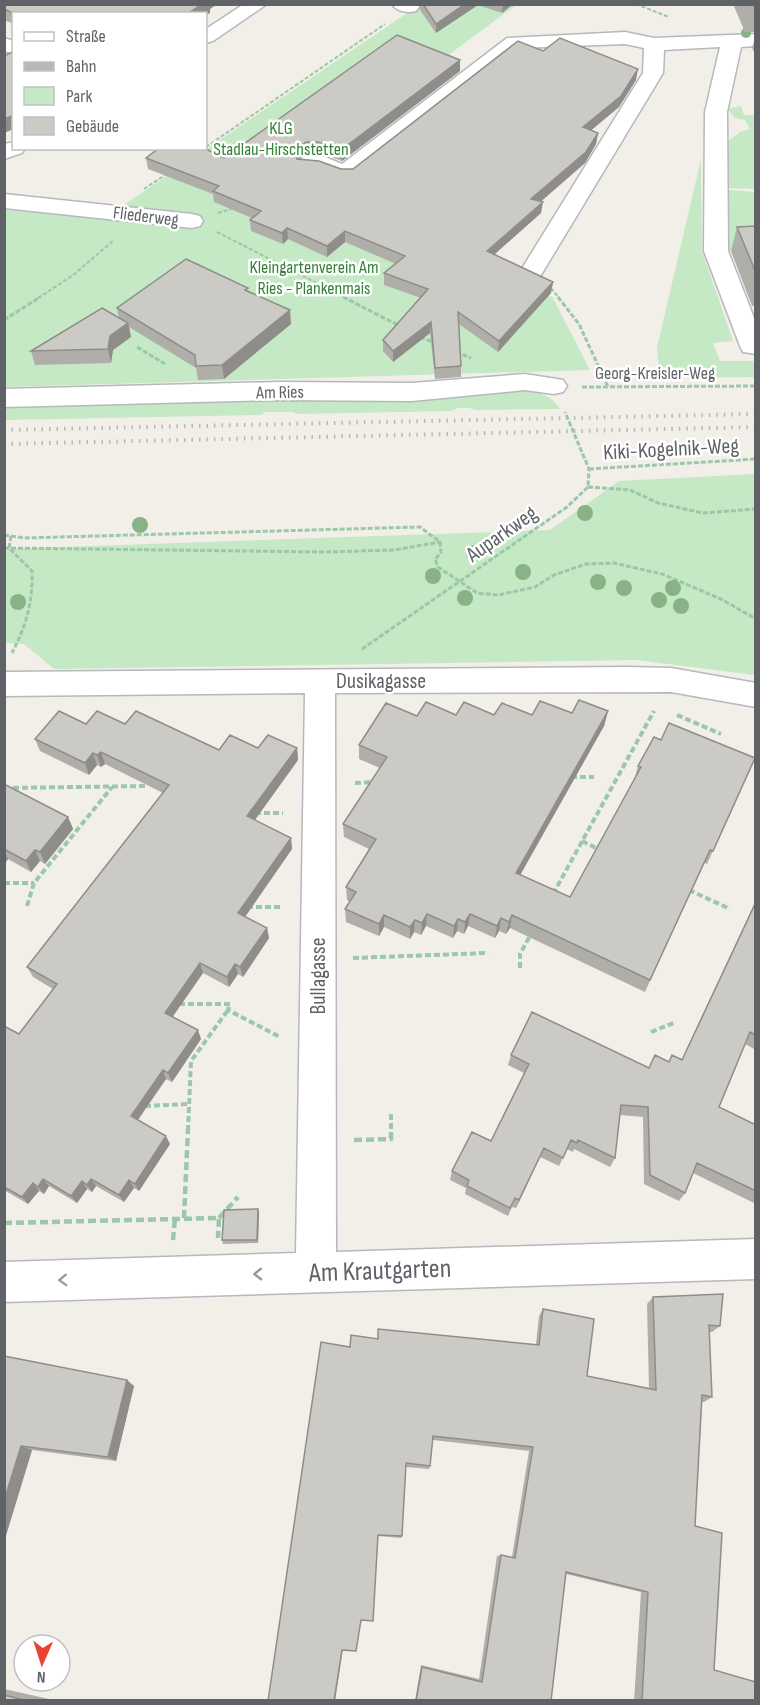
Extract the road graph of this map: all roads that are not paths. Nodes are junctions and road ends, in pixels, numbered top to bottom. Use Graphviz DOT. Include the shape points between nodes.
graph roads {
  1 [pos="258,4"];
  2 [pos="207,36"];
  3 [pos="756,40"];
  4 [pos="732,41"];
  5 [pos="654,44"];
  6 [pos="308,164"];
  7 [pos="4,201"];
  8 [pos="192,221"];
  9 [pos="533,270"];
  10 [pos="756,346"];
  11 [pos="554,386"];
  12 [pos="4,398"];
  13 [pos="7,671"];
  14 [pos="320,680"];
  15 [pos="756,695"];
  16 [pos="756,1259"];
  17 [pos="316,1272"];
  18 [pos="4,1282"];
  1 -- 2 [label="street"];
  3 -- 4 [label="street"];
  4 -- 5 [label="street"];
  4 -- 10 [label="street" via="716,112 716,251"];
  5 -- 6 [label="street" via="625,38 514,42 345,172 313,160"];
  5 -- 9 [label="street" via="653,73"];
  7 -- 8 [label="street, Fliederweg"];
  11 -- 12 [label="street, Am Ries" via="525,382 412,392"];
  13 -- 14 [label="street, Dusikagasse"];
  14 -- 15 [label="street, Dusikagasse" via="671,680"];
  14 -- 17 [label="street, Bullagasse"];
  16 -- 17 [label="street, Am Krautgarten"];
  17 -- 18 [label="street, Am Krautgarten, one-way"];
}
